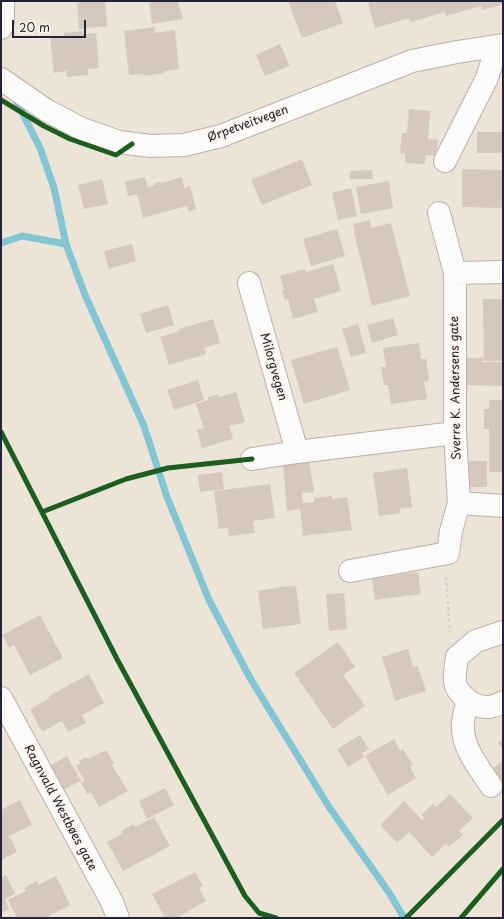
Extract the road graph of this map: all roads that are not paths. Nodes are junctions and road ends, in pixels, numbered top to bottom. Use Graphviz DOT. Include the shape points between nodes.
graph roads {
  1 [pos="3,1"];
  2 [pos="1,28"];
  3 [pos="500,46"];
  4 [pos="1,79"];
  5 [pos="445,161"];
  6 [pos="439,213"];
  7 [pos="503,272"];
  8 [pos="455,273"];
  9 [pos="248,283"];
  10 [pos="455,433"];
  11 [pos="297,452"];
  12 [pos="252,459"];
  13 [pos="459,503"];
  14 [pos="503,506"];
  15 [pos="350,570"];
  16 [pos="503,632"];
  17 [pos="1,698"];
  18 [pos="468,700"];
  19 [pos="503,702"];
  20 [pos="491,786"];
  21 [pos="118,918"];
  1 -- 2 [label="street"];
  3 -- 4 [label="street, Ørpetveitvegen" via="412,61 221,136 184,145 150,146 119,142 82,129 46,110"];
  3 -- 5 [label="street" via="487,78"];
  6 -- 8 [label="street, Sverre K. Andersens gate"];
  7 -- 8 [label="street"];
  8 -- 10 [label="street, Sverre K. Andersens gate"];
  9 -- 11 [label="street, Milorgvegen"];
  10 -- 11 [label="street"];
  10 -- 13 [label="street, Sverre K. Andersens gate"];
  11 -- 12 [label="street"];
  13 -- 14 [label="street"];
  13 -- 15 [label="street, Sverre K. Andersens gate" via="448,553"];
  16 -- 18 [label="street" via="476,641 457,657 455,683 460,693"];
  17 -- 21 [label="street, Ragnvald Westbøes gate" via="112,902"];
  18 -- 19 [label="street" via="477,706 488,707"];
  18 -- 20 [label="street" via="462,727 464,741"];
}
